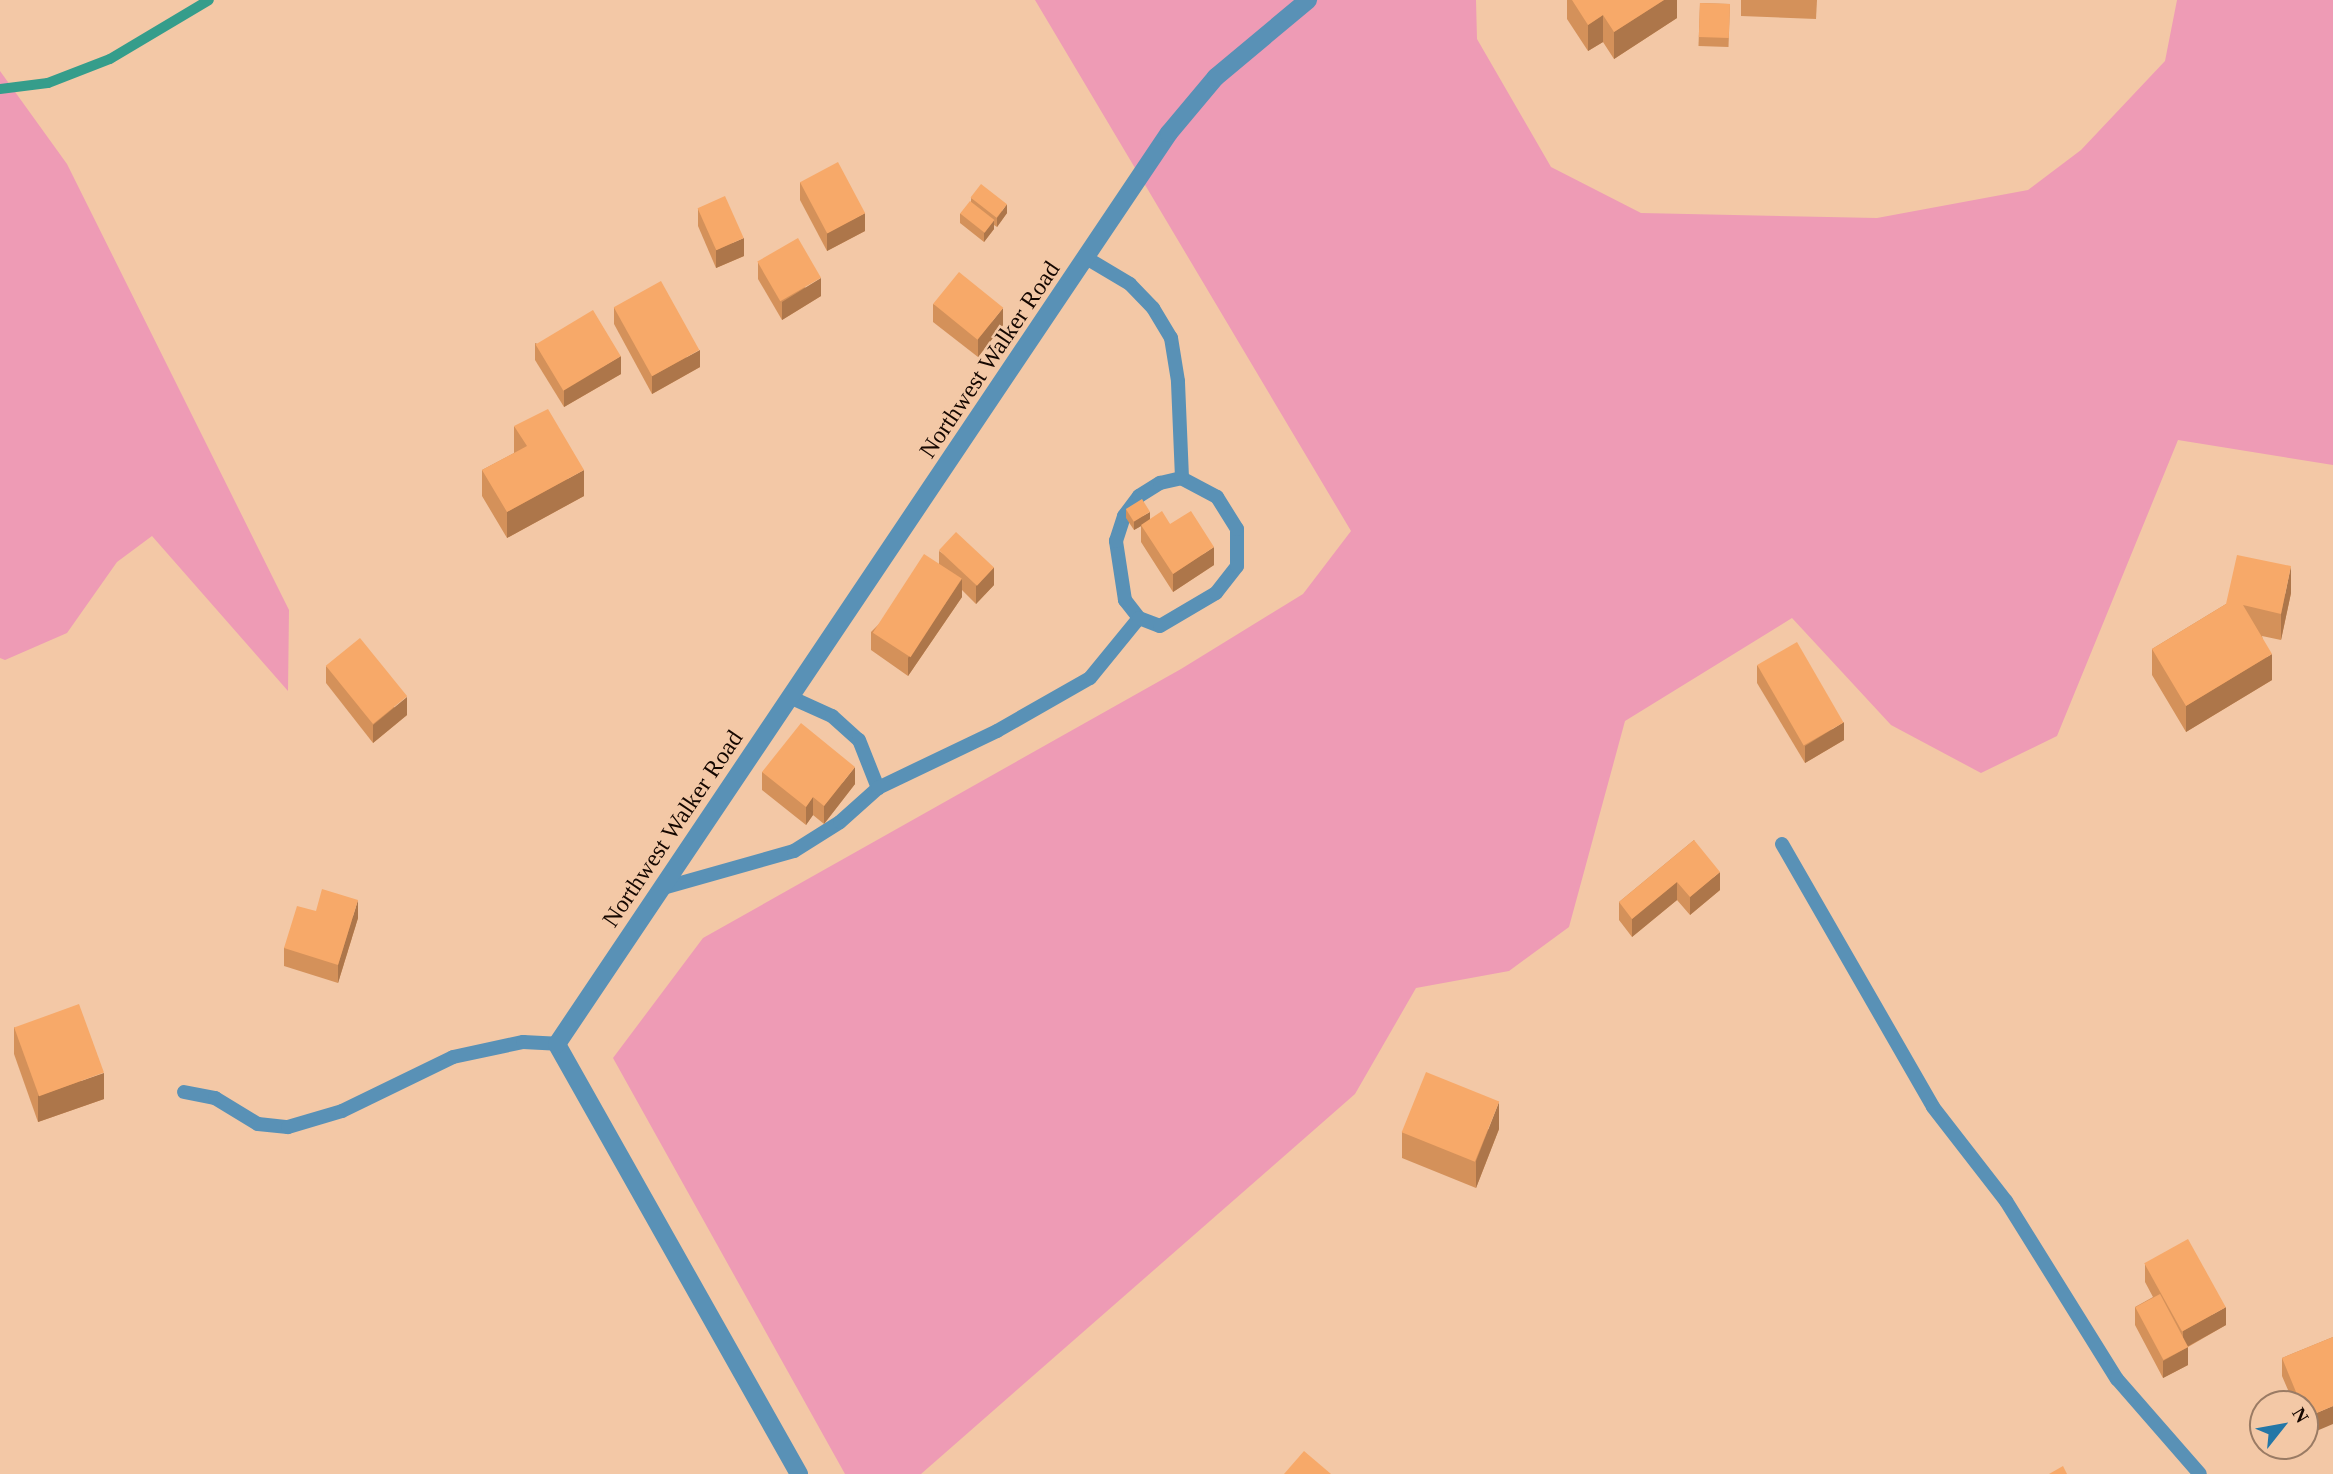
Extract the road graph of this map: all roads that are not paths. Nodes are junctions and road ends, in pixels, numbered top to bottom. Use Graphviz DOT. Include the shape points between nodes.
graph roads {
  1 [pos="1308,0"];
  2 [pos="1088,259"];
  3 [pos="1182,478"];
  4 [pos="1139,618"];
  5 [pos="792,698"];
  6 [pos="878,788"];
  7 [pos="1782,844"];
  8 [pos="663,888"];
  9 [pos="557,1044"];
  10 [pos="184,1092"];
  11 [pos="799,1474"];
  12 [pos="2200,1474"];
  1 -- 2 [label="street, Northwest Walker Road" via="1216,77 1169,133"];
  2 -- 3 [label="lane" via="1130,284 1153,308 1171,338 1178,380"];
  2 -- 5 [label="street, Northwest Walker Road"];
  3 -- 4 [label="lane" via="1160,483 1139,496 1124,516 1116,541 1125,600"];
  3 -- 4 [label="lane" via="1217,498 1237,529 1237,566 1216,593 1160,626"];
  4 -- 6 [label="lane" via="1090,678 997,731"];
  5 -- 6 [label="lane" via="832,716 859,740"];
  5 -- 8 [label="street, Northwest Walker Road"];
  6 -- 8 [label="lane" via="840,821 794,851"];
  7 -- 12 [label="lane" via="1933,1107 2006,1201 2117,1379"];
  8 -- 9 [label="street, Northwest Walker Road"];
  9 -- 10 [label="lane" via="523,1042 453,1058 342,1111 288,1127 258,1124 215,1098"];
  9 -- 11 [label="street"];
}
